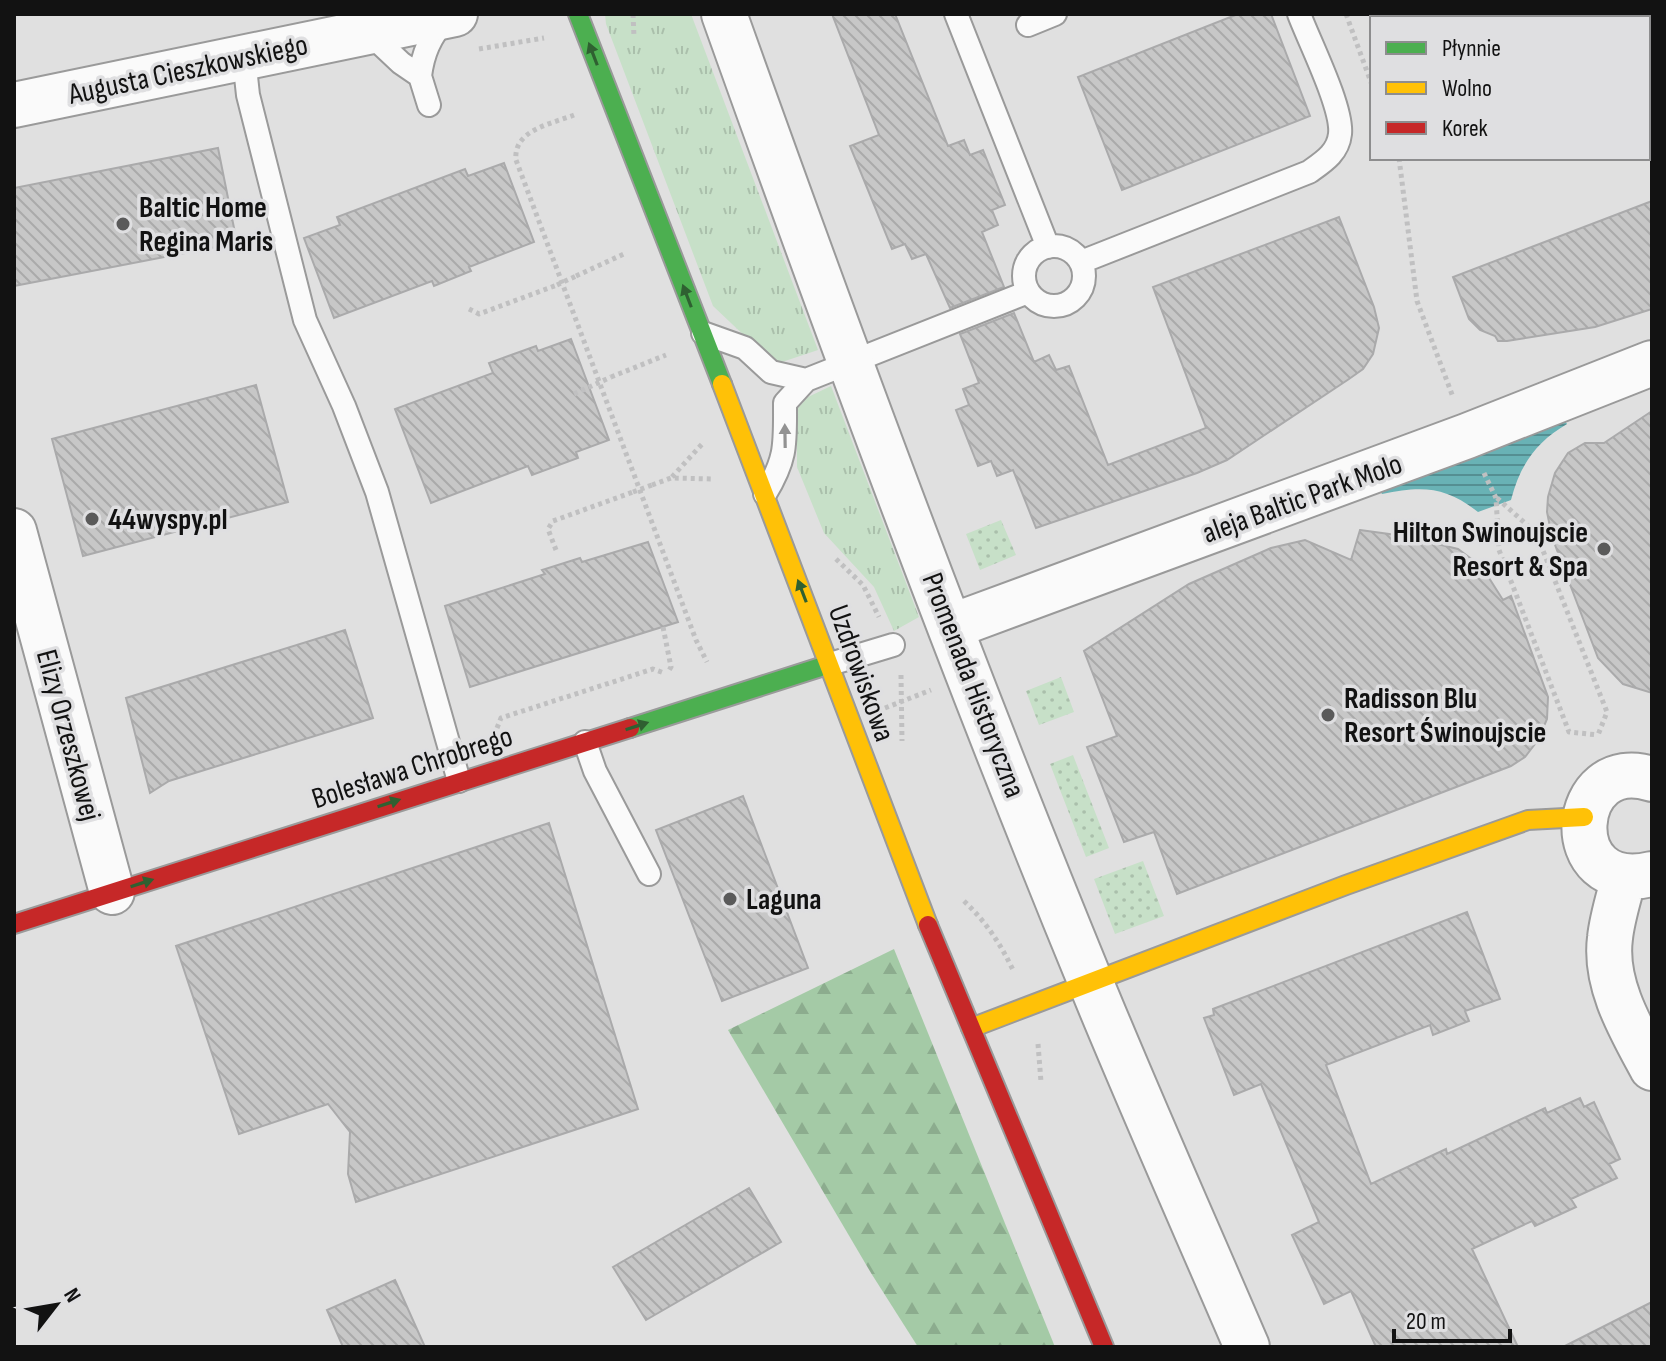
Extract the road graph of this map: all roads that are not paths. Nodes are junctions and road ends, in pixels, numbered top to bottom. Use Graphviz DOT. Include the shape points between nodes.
graph roads {
  1 [pos="578,14"];
  2 [pos="724,14"];
  3 [pos="956,14"];
  4 [pos="1055,14"];
  5 [pos="1299,14"];
  6 [pos="452,15"];
  7 [pos="1028,25"];
  8 [pos="368,32"];
  9 [pos="244,58"];
  10 [pos="420,76"];
  11 [pos="14,105"];
  12 [pos="429,105"];
  13 [pos="1048,247"];
  14 [pos="1081,262"];
  15 [pos="1028,292"];
  16 [pos="701,333"];
  17 [pos="849,362"];
  18 [pos="1652,363"];
  19 [pos="806,380"];
  20 [pos="765,495"];
  21 [pos="14,531"];
  22 [pos="22,597"];
  23 [pos="950,627"];
  24 [pos="893,645"];
  25 [pos="827,665"];
  26 [pos="585,742"];
  27 [pos="1635,779"];
  28 [pos="459,781"];
  29 [pos="1584,817"];
  30 [pos="649,874"];
  31 [pos="1638,876"];
  32 [pos="112,892"];
  33 [pos="14,924"];
  34 [pos="1091,983"];
  35 [pos="971,1028"];
  36 [pos="1652,1068"];
  37 [pos="1104,1347"];
  38 [pos="1247,1347"];
  16 -- 1 [label="street, Uzdrowiskowa, one-way"];
  2 -- 17 [label="street, Promenada Historyczna"];
  3 -- 13 [label="lane"];
  4 -- 7 [label="lane"];
  5 -- 14 [label="lane" via="1338,113 1340,135 1332,155 1309,172"];
  6 -- 8 [label="street, Augusta Cieszkowskiego"];
  6 -- 10 [label="lane" via="430,38"];
  8 -- 9 [label="street, Augusta Cieszkowskiego"];
  8 -- 10 [label="lane"];
  9 -- 11 [label="street, Augusta Cieszkowskiego"];
  9 -- 28 [label="lane" via="248,95 305,320 385,487"];
  10 -- 12 [label="lane"];
  13 -- 14 [label="lane" via="1067,249"];
  13 -- 15 [label="lane" via="1026,264"];
  14 -- 15 [label="lane" via="1083,284 1069,302 1047,306"];
  15 -- 17 [label="lane"];
  16 -- 19 [label="lane" via="745,348 771,372"];
  16 -- 20 [label="street, Uzdrowiskowa"];
  17 -- 19 [label="lane"];
  17 -- 23 [label="street, Promenada Historyczna"];
  18 -- 23 [label="street, aleja Baltic Park Molo"];
  20 -- 19 [label="lane, one-way" via="785,449 785,403"];
  25 -- 20 [label="street, Uzdrowiskowa, one-way"];
  21 -- 22 [label="street, Elizy Orzeszkowej"];
  22 -- 32 [label="street, Elizy Orzeszkowej"];
  23 -- 34 [label="street, Promenada Historyczna"];
  24 -- 25 [label="lane"];
  26 -- 25 [label="street, Bolesława Chrobrego, one-way"];
  25 -- 35 [label="street, Uzdrowiskowa"];
  26 -- 28 [label="street, Bolesława Chrobrego"];
  26 -- 30 [label="lane"];
  27 -- 29 [label="street" via="1595,793"];
  32 -- 28 [label="street, Bolesława Chrobrego, one-way"];
  29 -- 31 [label="street" via="1586,846 1595,860 1608,871"];
  29 -- 34 [label="street" via="1528,820"];
  31 -- 36 [label="street" via="1609,940 1621,1009"];
  32 -- 33 [label="street, Bolesława Chrobrego"];
  34 -- 35 [label="street"];
  34 -- 38 [label="street, Promenada Historyczna"];
  35 -- 37 [label="street, Uzdrowiskowa"];
}
